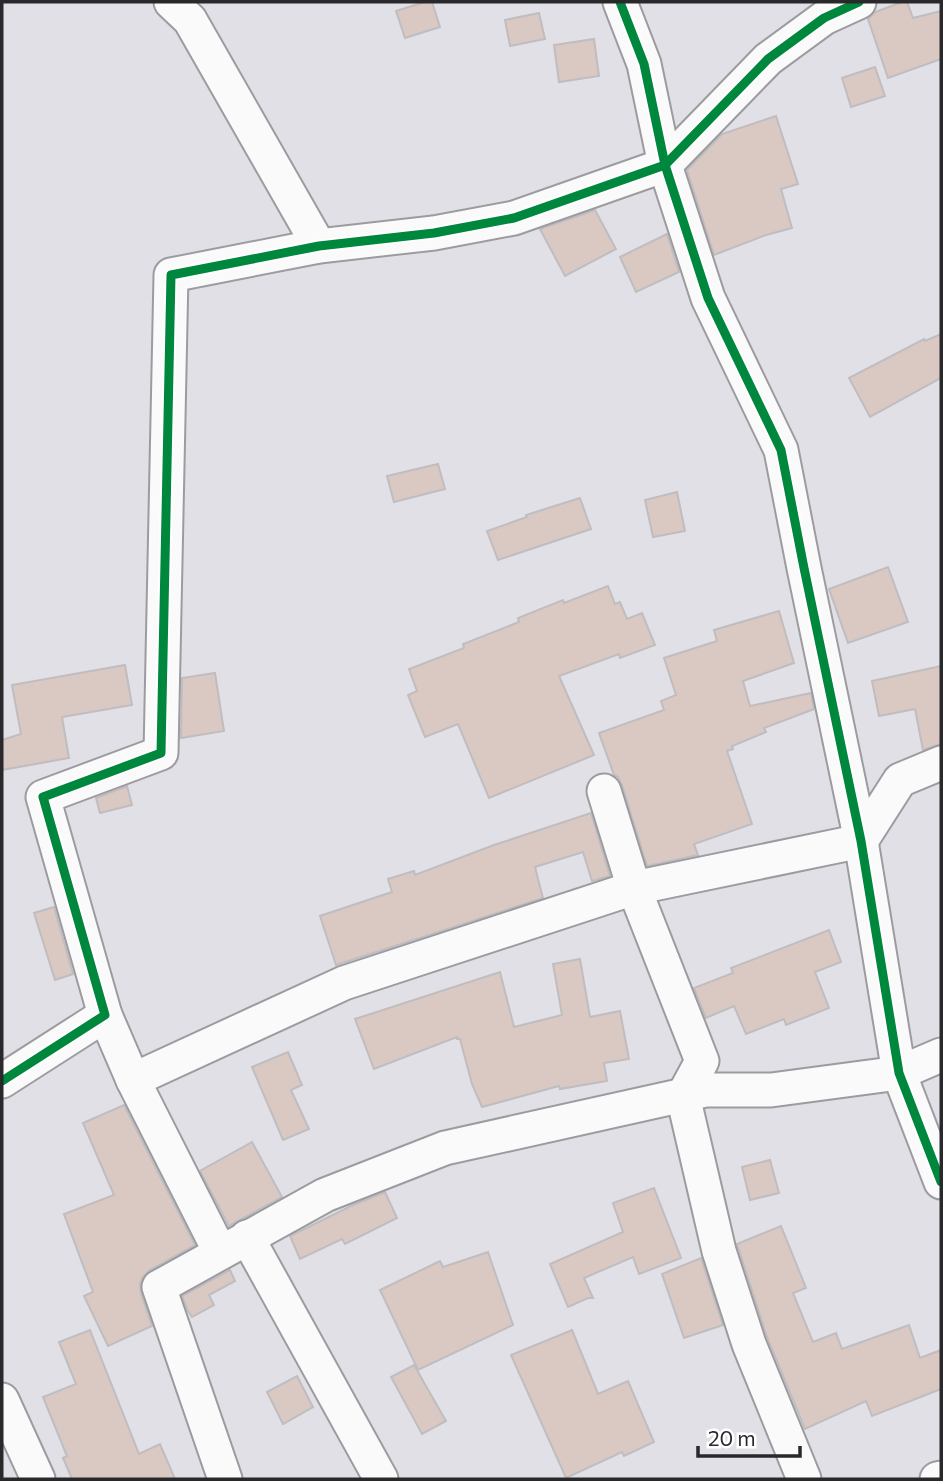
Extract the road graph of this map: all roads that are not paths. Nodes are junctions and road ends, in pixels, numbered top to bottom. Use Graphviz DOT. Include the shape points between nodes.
graph roads {
  1 [pos="171,2"];
  2 [pos="620,2"];
  3 [pos="859,2"];
  4 [pos="665,165"];
  5 [pos="319,246"];
  6 [pos="941,763"];
  7 [pos="604,791"];
  8 [pos="861,841"];
  9 [pos="634,888"];
  10 [pos="105,1015"];
  11 [pos="941,1055"];
  12 [pos="899,1073"];
  13 [pos="132,1080"];
  14 [pos="2,1081"];
  15 [pos="683,1096"];
  16 [pos="941,1182"];
  17 [pos="234,1245"];
  18 [pos="2,1400"];
  19 [pos="38,1479"];
  20 [pos="225,1479"];
  21 [pos="381,1479"];
  22 [pos="804,1479"];
  1 -- 5 [label="street" via="190,20"];
  2 -- 4 [label="street" via="644,64"];
  3 -- 4 [label="street" via="824,19 768,59"];
  4 -- 5 [label="street" via="514,218"];
  4 -- 8 [label="street" via="708,298 781,450"];
  5 -- 10 [label="street" via="171,275 161,753 43,797"];
  6 -- 8 [label="street" via="900,780"];
  7 -- 9 [label="street"];
  8 -- 9 [label="street"];
  8 -- 12 [label="street"];
  9 -- 13 [label="street" via="344,982"];
  9 -- 15 [label="street" via="702,1061"];
  10 -- 13 [label="street"];
  10 -- 14 [label="street"];
  11 -- 12 [label="street"];
  12 -- 15 [label="street" via="771,1090 706,1090"];
  12 -- 16 [label="street"];
  13 -- 17 [label="street"];
  15 -- 17 [label="street" via="444,1148 325,1195"];
  15 -- 22 [label="street" via="719,1251 749,1344"];
  17 -- 20 [label="street" via="159,1287"];
  17 -- 21 [label="street"];
  18 -- 19 [label="street"];
}
